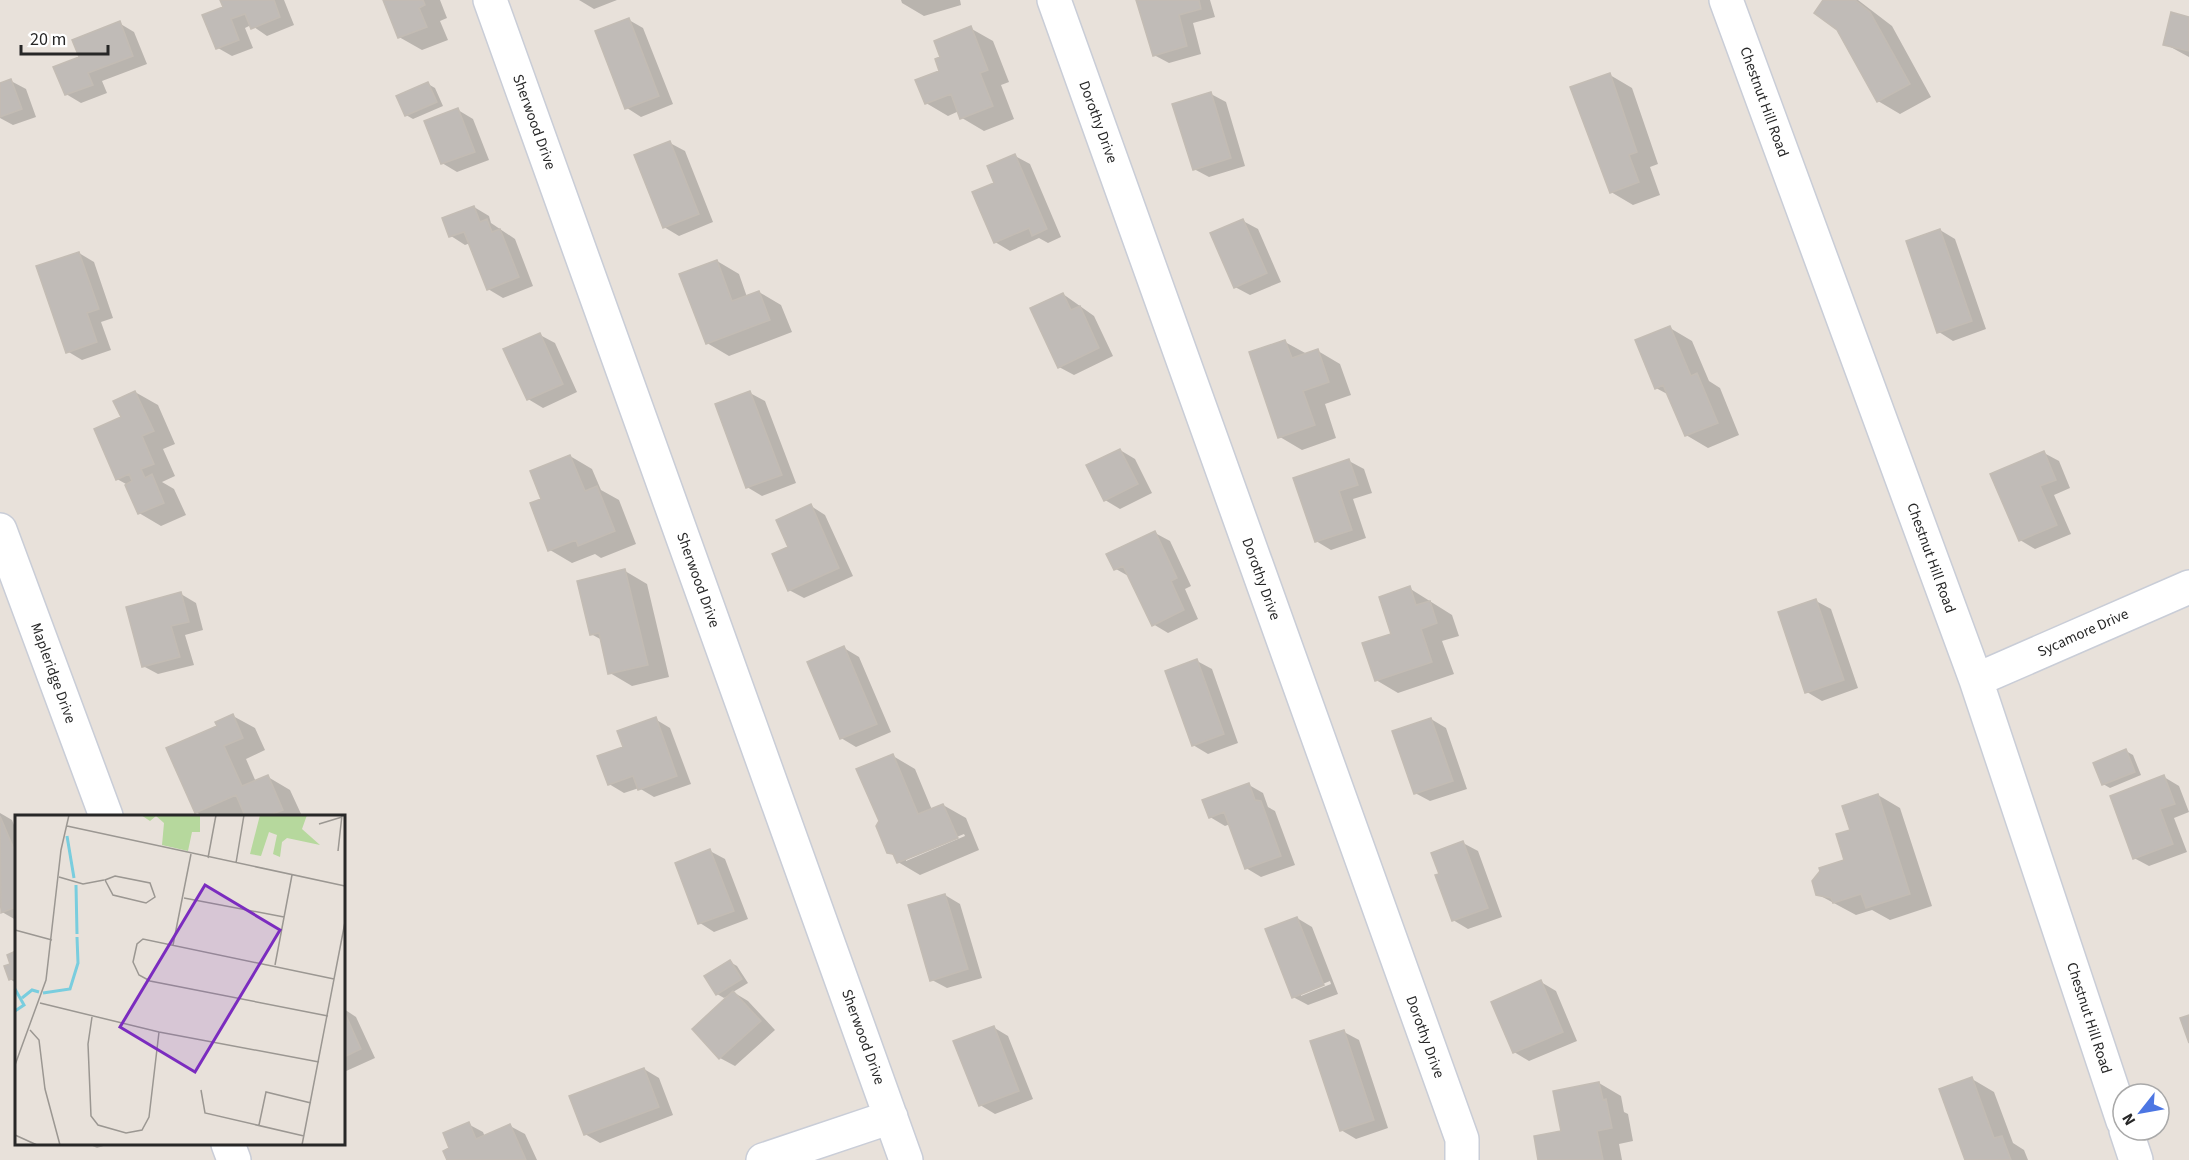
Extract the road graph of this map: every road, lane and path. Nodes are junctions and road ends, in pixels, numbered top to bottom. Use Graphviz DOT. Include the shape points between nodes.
graph roads {
  1 [pos="490,0"];
  2 [pos="1054,0"];
  3 [pos="1726,0"];
  4 [pos="0,530"];
  5 [pos="2189,586"];
  6 [pos="1976,680"];
  7 [pos="106,815"];
  8 [pos="2111,1085"];
  9 [pos="891,1117"];
  10 [pos="2130,1142"];
  11 [pos="229,1145"];
  12 [pos="234,1160"];
  13 [pos="763,1160"];
  14 [pos="906,1160"];
  15 [pos="1462,1160"];
  16 [pos="2136,1160"];
  1 -- 9 [label="street, Sherwood Drive"];
  2 -- 15 [label="street, Dorothy Drive" via="1462,1139"];
  3 -- 6 [label="street, Chestnut Hill Road"];
  4 -- 7 [label="street, Mapleridge Drive"];
  5 -- 6 [label="street, Sycamore Drive"];
  6 -- 8 [label="street, Chestnut Hill Road"];
  9 -- 13 [label="street"];
  9 -- 14 [label="street, Sherwood Drive"];
  10 -- 16 [label="street"];
  11 -- 12 [label="street"];
}
